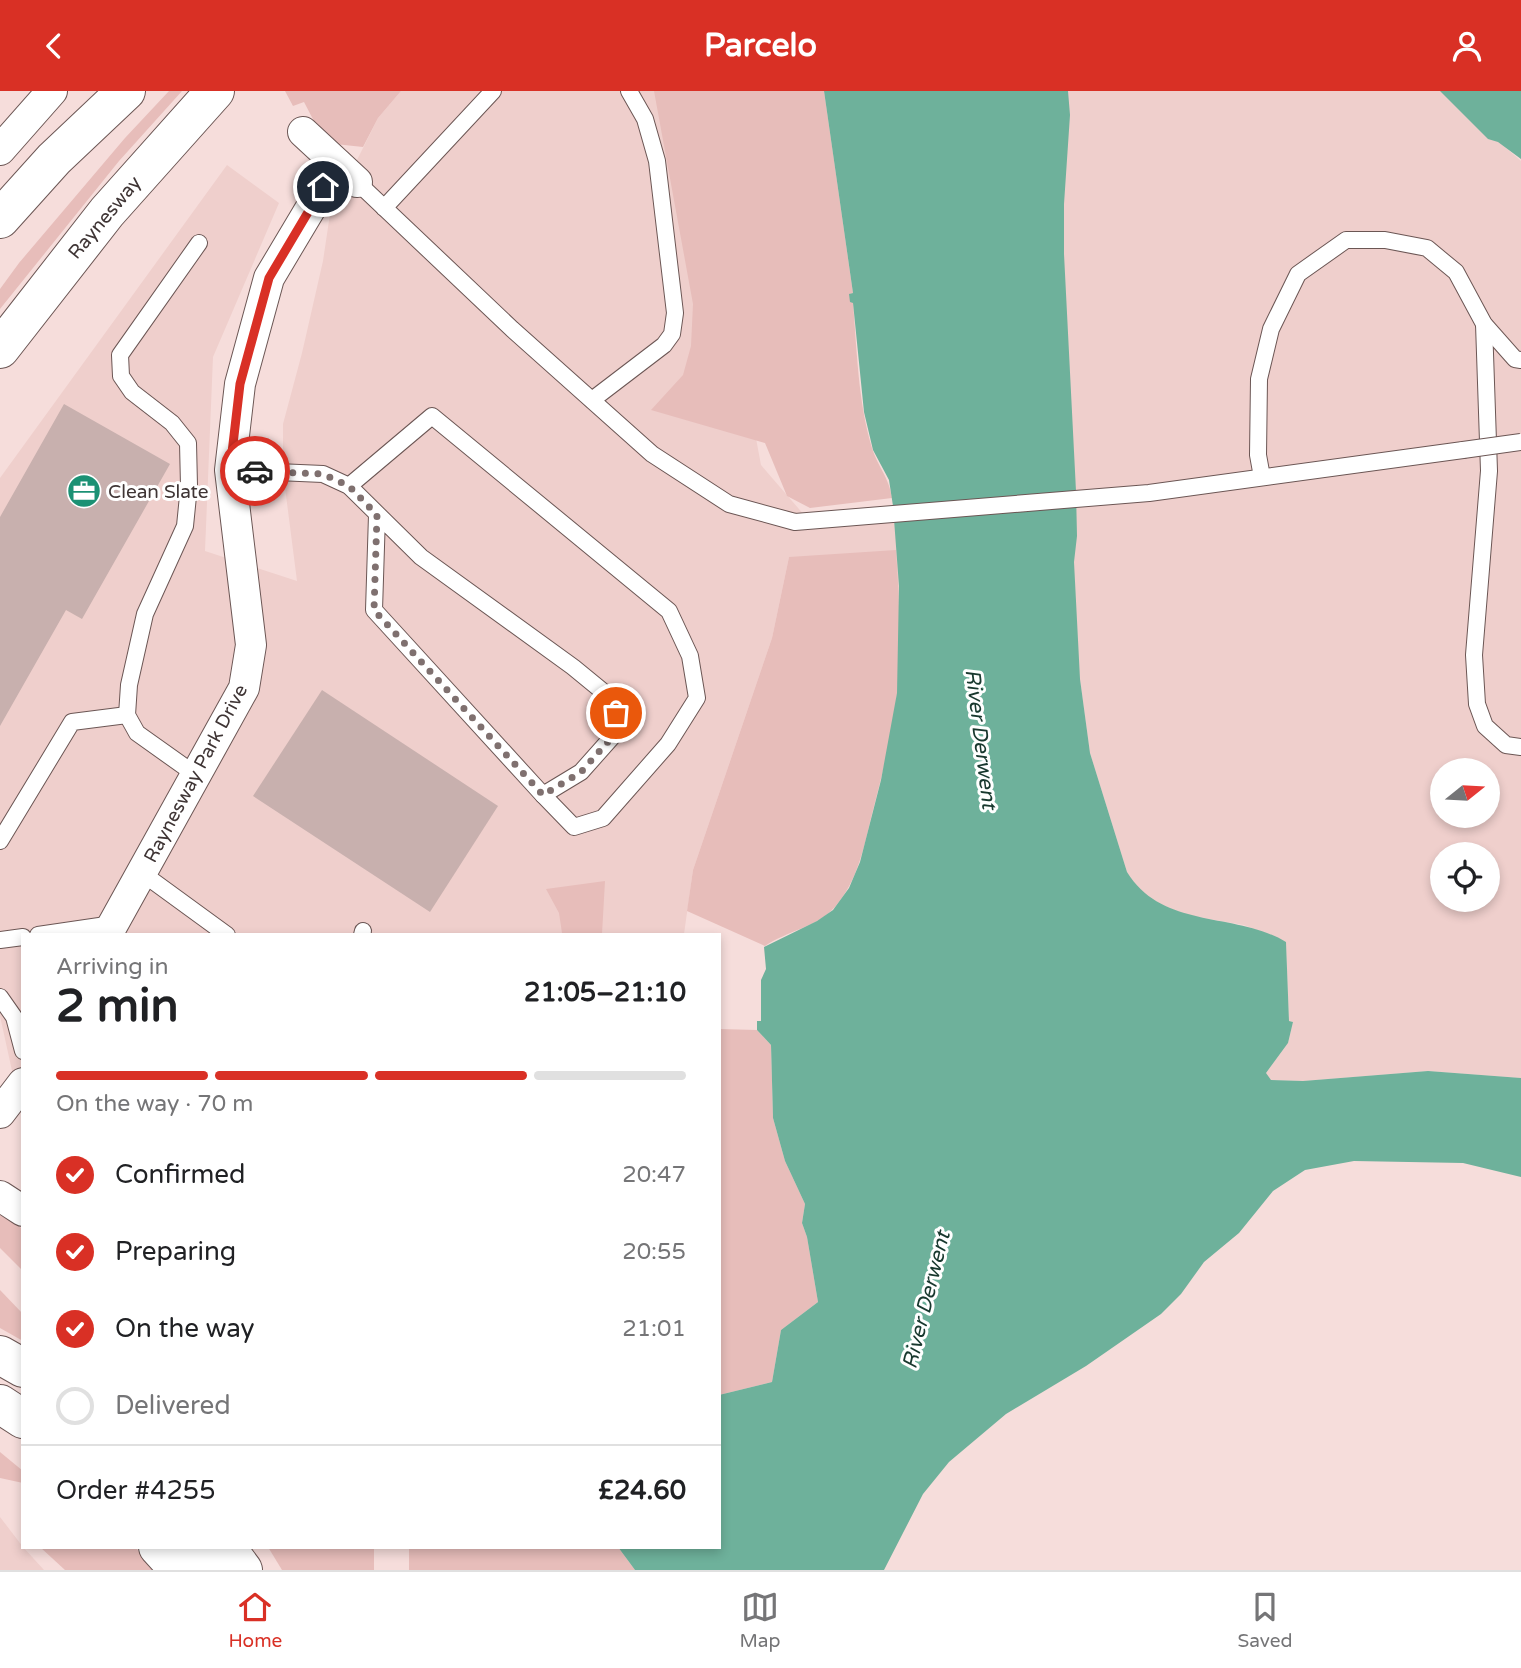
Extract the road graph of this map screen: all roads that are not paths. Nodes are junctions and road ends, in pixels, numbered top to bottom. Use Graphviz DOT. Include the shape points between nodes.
graph roads {
  1 [pos="52,91"];
  2 [pos="126,91"];
  3 [pos="215,91"];
  4 [pos="493,91"];
  5 [pos="629,91"];
  6 [pos="303,132"];
  7 [pos="0,150"];
  8 [pos="54,159"];
  9 [pos="347,173"];
  10 [pos="384,208"];
  11 [pos="0,219"];
  12 [pos="0,237"];
  13 [pos="200,243"];
  14 [pos="1484,324"];
  15 [pos="0,349"];
  16 [pos="1521,360"];
  17 [pos="592,400"];
  18 [pos="1521,442"];
  19 [pos="230,470"];
  20 [pos="1262,477"];
  21 [pos="349,486"];
  22 [pos="377,515"];
  23 [pos="127,715"];
  24 [pos="1521,747"];
  25 [pos="196,775"];
  26 [pos="543,795"];
  27 [pos="0,841"];
  28 [pos="142,873"];
  29 [pos="110,929"];
  30 [pos="62,933"];
  31 [pos="224,933"];
  32 [pos="21,937"];
  33 [pos="0,940"];
  34 [pos="0,997"];
  35 [pos="21,1043"];
  36 [pos="21,1086"];
  37 [pos="0,1113"];
  38 [pos="0,1196"];
  39 [pos="21,1210"];
  40 [pos="0,1355"];
  41 [pos="21,1367"];
  42 [pos="0,1403"];
  43 [pos="21,1418"];
  44 [pos="160,1549"];
  45 [pos="193,1549"];
  46 [pos="227,1549"];
  47 [pos="179,1570"];
  48 [pos="209,1570"];
  49 [pos="243,1570"];
  1 -- 7 [label="street"];
  2 -- 8 [label="highway"];
  3 -- 15 [label="highway, Raynesway" via="107,212"];
  4 -- 10 [label="lane"];
  5 -- 17 [label="lane" via="645,119 657,161 675,313 672,334 664,345"];
  6 -- 9 [label="street"];
  8 -- 11 [label="highway"];
  8 -- 12 [label="highway"];
  9 -- 10 [label="lane"];
  9 -- 19 [label="street, Raynesway Park Drive" via="269,278 240,384"];
  10 -- 17 [label="lane"];
  13 -- 23 [label="lane" via="120,355 121,376 132,392 172,423 188,443 190,485 186,526 145,614"];
  14 -- 16 [label="lane"];
  14 -- 20 [label="lane" via="1456,272 1427,248 1385,240 1346,240 1298,274 1271,329 1259,379"];
  14 -- 24 [label="lane" via="1489,471 1474,655 1477,704 1485,726 1506,745"];
  17 -- 20 [label="lane" via="652,454 729,504 795,522 1149,493"];
  18 -- 20 [label="lane, bridge"];
  19 -- 21 [label="lane" via="323,474"];
  19 -- 25 [label="street, Raynesway Park Drive" via="251,645 244,688"];
  21 -- 22 [label="lane"];
  21 -- 26 [label="lane" via="432,416 669,611 690,656 697,698 668,744 603,818 574,827"];
  22 -- 26 [label="lane" via="374,610"];
  22 -- 26 [label="lane" via="421,557 612,699 621,727 581,772"];
  23 -- 25 [label="lane" via="137,733"];
  23 -- 27 [label="lane" via="72,722"];
  25 -- 28 [label="street, Raynesway Park Drive"];
  28 -- 29 [label="street, Raynesway Park Drive"];
  28 -- 31 [label="lane"];
  29 -- 30 [label="lane"];
  32 -- 33 [label="lane"];
  34 -- 35 [label="lane" via="14,1017"];
  36 -- 37 [label="street"];
  38 -- 39 [label="street"];
  40 -- 41 [label="highway"];
  42 -- 43 [label="highway"];
  44 -- 47 [label="highway"];
  45 -- 48 [label="street"];
  46 -- 49 [label="highway"];
}
